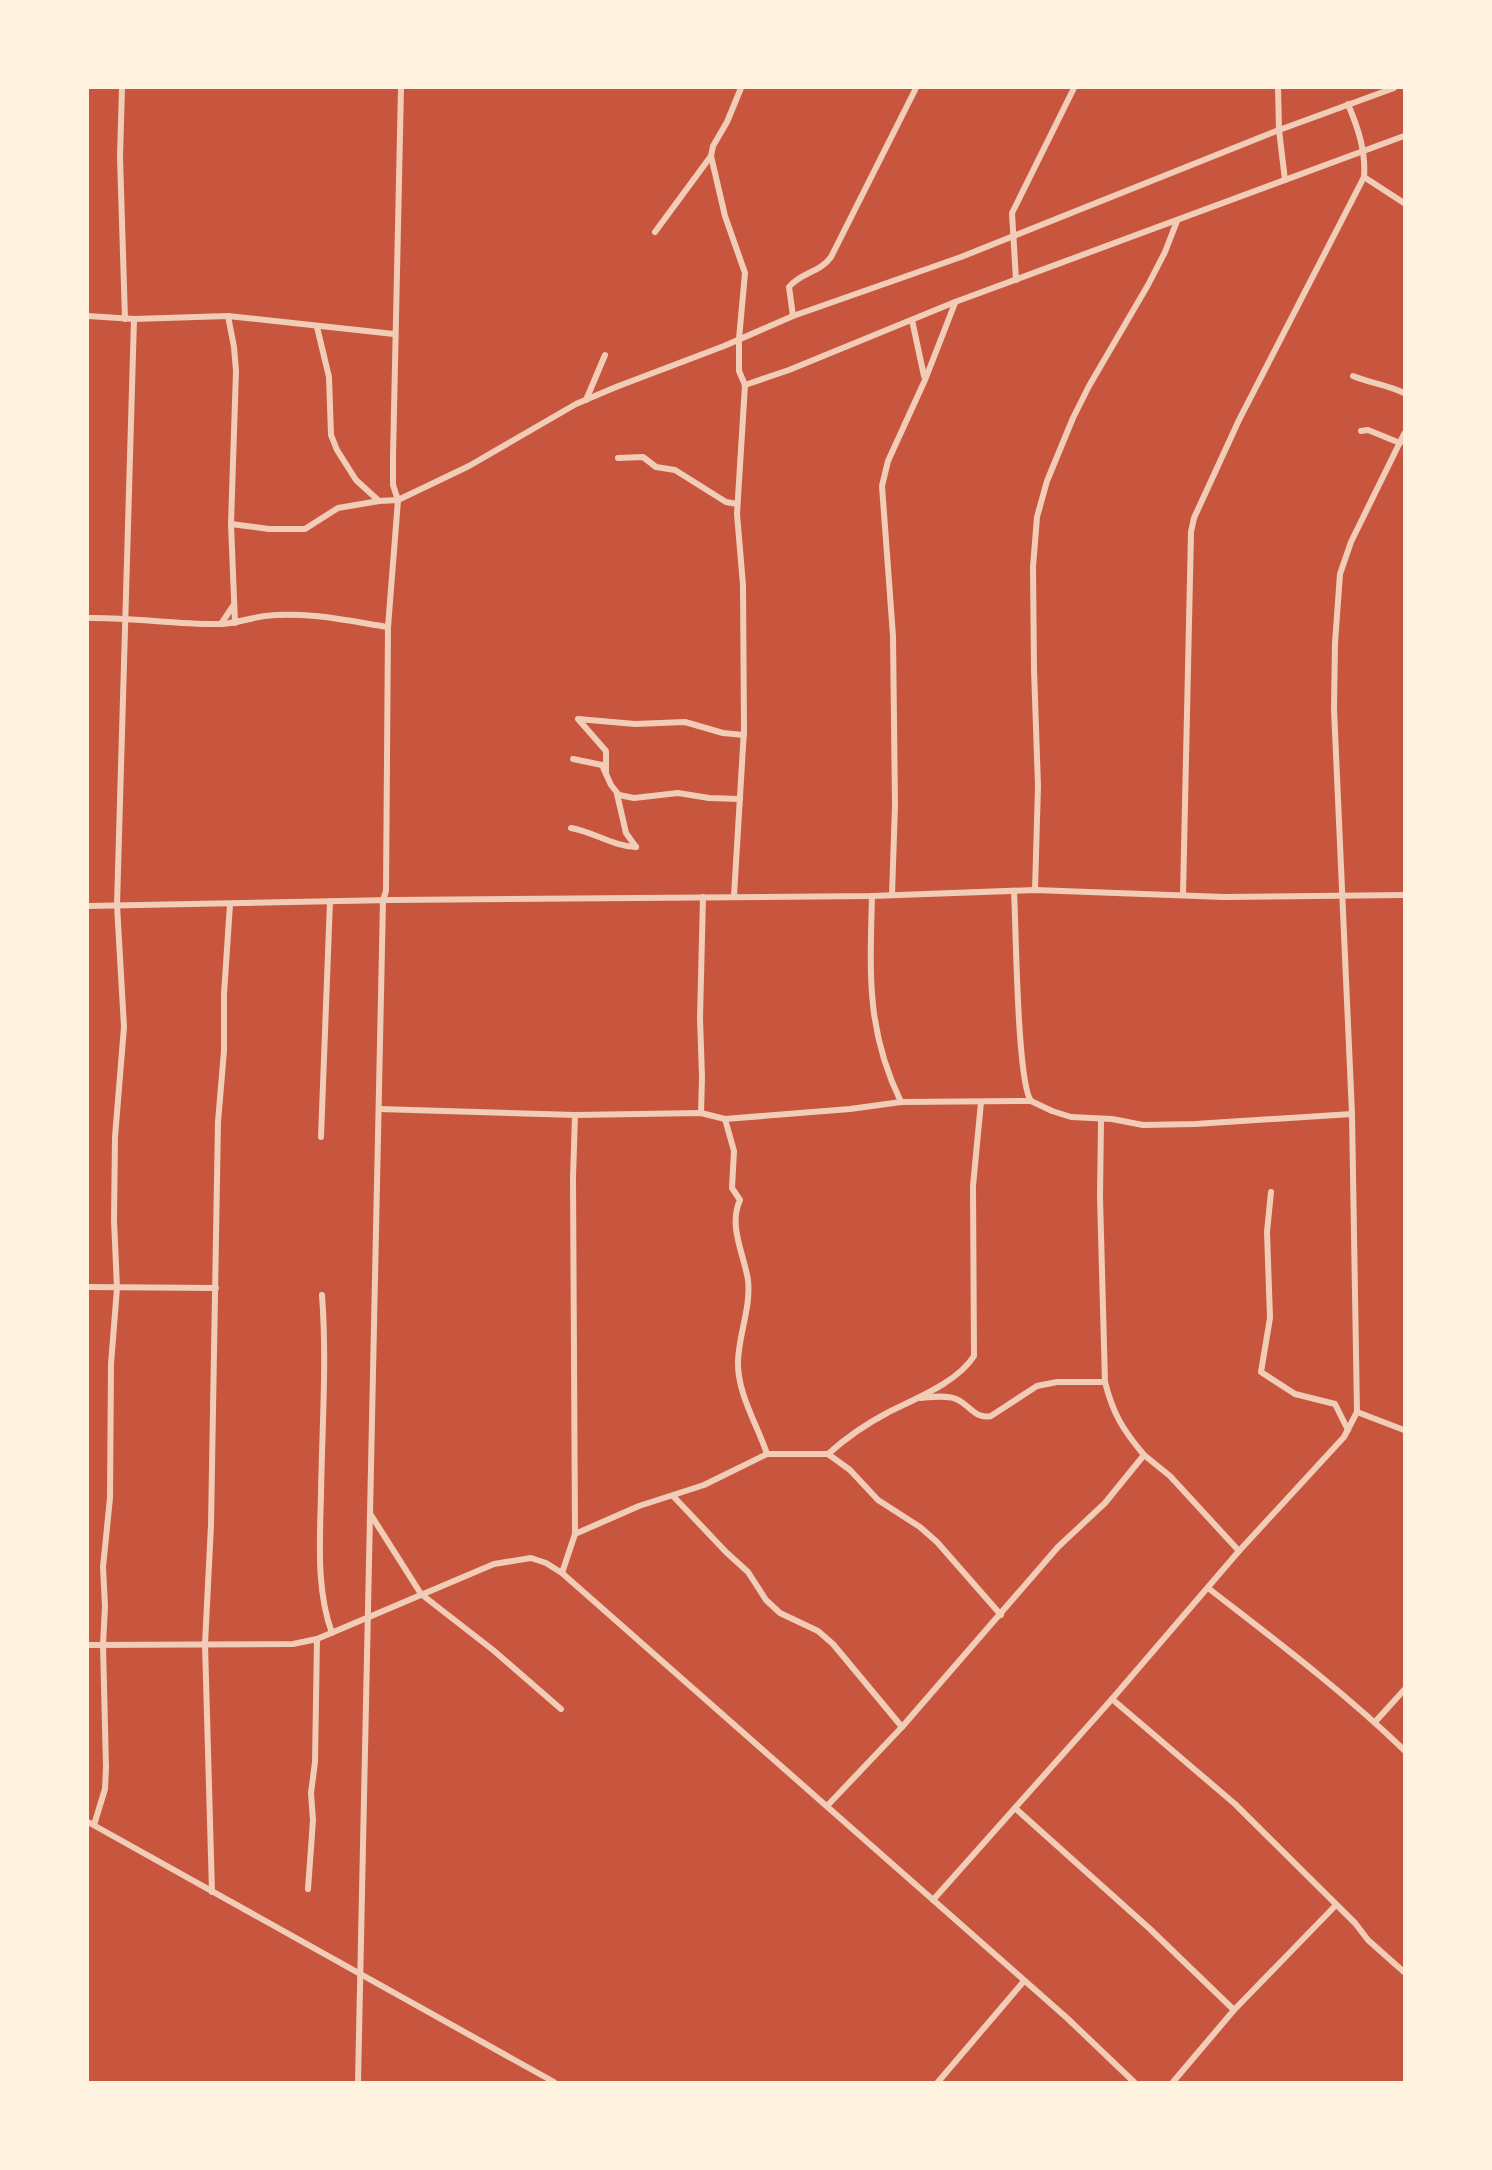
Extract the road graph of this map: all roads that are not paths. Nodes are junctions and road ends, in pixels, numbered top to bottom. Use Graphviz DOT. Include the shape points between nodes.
graph roads {
  1 [pos="122,88"];
  2 [pos="401,88"];
  3 [pos="741,88"];
  4 [pos="916,88"];
  5 [pos="1074,88"];
  6 [pos="1279,88"];
  7 [pos="1394,88"];
  8 [pos="1348,104"];
  9 [pos="1279,130"];
  10 [pos="1405,136"];
  11 [pos="1363,151"];
  12 [pos="711,156"];
  13 [pos="1364,177"];
  14 [pos="1285,180"];
  15 [pos="1405,202"];
  16 [pos="1177,221"];
  17 [pos="655,232"];
  18 [pos="1015,235"];
  19 [pos="1016,280"];
  20 [pos="955,302"];
  21 [pos="88,316"];
  22 [pos="228,316"];
  23 [pos="793,316"];
  24 [pos="125,319"];
  25 [pos="134,319"];
  26 [pos="912,320"];
  27 [pos="317,327"];
  28 [pos="394,334"];
  29 [pos="739,340"];
  30 [pos="604,355"];
  31 [pos="1353,376"];
  32 [pos="925,380"];
  33 [pos="744,384"];
  34 [pos="1405,393"];
  35 [pos="586,400"];
  36 [pos="1361,431"];
  37 [pos="1405,434"];
  38 [pos="1400,443"];
  39 [pos="618,457"];
  40 [pos="398,500"];
  41 [pos="379,501"];
  42 [pos="737,504"];
  43 [pos="231,524"];
  44 [pos="234,604"];
  45 [pos="126,617"];
  46 [pos="88,618"];
  47 [pos="235,623"];
  48 [pos="221,624"];
  49 [pos="388,627"];
  50 [pos="744,735"];
  51 [pos="573,759"];
  52 [pos="606,774"];
  53 [pos="617,792"];
  54 [pos="740,799"];
  55 [pos="571,828"];
  56 [pos="1035,890"];
  57 [pos="1014,891"];
  58 [pos="892,895"];
  59 [pos="1183,895"];
  60 [pos="1343,895"];
  61 [pos="1405,895"];
  62 [pos="734,896"];
  63 [pos="872,896"];
  64 [pos="703,897"];
  65 [pos="383,900"];
  66 [pos="330,901"];
  67 [pos="230,904"];
  68 [pos="117,905"];
  69 [pos="88,906"];
  70 [pos="1029,1099"];
  71 [pos="901,1102"];
  72 [pos="981,1102"];
  73 [pos="379,1109"];
  74 [pos="701,1113"];
  75 [pos="1352,1114"];
  76 [pos="575,1115"];
  77 [pos="725,1119"];
  78 [pos="1101,1120"];
  79 [pos="321,1137"];
  80 [pos="1271,1192"];
  81 [pos="88,1287"];
  82 [pos="117,1288"];
  83 [pos="216,1288"];
  84 [pos="322,1295"];
  85 [pos="1105,1382"];
  86 [pos="919,1398"];
  87 [pos="1357,1412"];
  88 [pos="1348,1430"];
  89 [pos="1405,1430"];
  90 [pos="767,1454"];
  91 [pos="828,1454"];
  92 [pos="1144,1455"];
  93 [pos="673,1496"];
  94 [pos="370,1514"];
  95 [pos="575,1534"];
  96 [pos="1239,1551"];
  97 [pos="562,1573"];
  98 [pos="1208,1588"];
  99 [pos="421,1594"];
  100 [pos="1001,1615"];
  101 [pos="369,1617"];
  102 [pos="332,1633"];
  103 [pos="317,1639"];
  104 [pos="205,1644"];
  105 [pos="88,1645"];
  106 [pos="103,1645"];
  107 [pos="1405,1690"];
  108 [pos="1112,1699"];
  109 [pos="561,1709"];
  110 [pos="1375,1722"];
  111 [pos="902,1727"];
  112 [pos="1405,1750"];
  113 [pos="828,1805"];
  114 [pos="1015,1808"];
  115 [pos="91,1823"];
  116 [pos="308,1889"];
  117 [pos="212,1892"];
  118 [pos="933,1900"];
  119 [pos="1336,1905"];
  120 [pos="1405,1972"];
  121 [pos="360,1975"];
  122 [pos="1024,1981"];
  123 [pos="1234,2010"];
  124 [pos="358,2082"];
  125 [pos="554,2082"];
  126 [pos="938,2082"];
  127 [pos="1134,2082"];
  128 [pos="1173,2082"];
  1 -- 24 [label="street"];
  2 -- 28 [label="street"];
  3 -- 12 [label="street"];
  4 -- 23 [label="street" via="831,257 823,268 789,287"];
  5 -- 18 [label="street" via="1015,203"];
  6 -- 9 [label="street"];
  7 -- 8 [label="street"];
  8 -- 9 [label="street"];
  8 -- 11 [label="street"];
  9 -- 14 [label="street"];
  9 -- 18 [label="street"];
  10 -- 11 [label="street"];
  11 -- 13 [label="street"];
  11 -- 14 [label="street"];
  12 -- 17 [label="street"];
  12 -- 29 [label="street" via="745,273"];
  13 -- 15 [label="street"];
  13 -- 59 [label="street" via="1194,518"];
  14 -- 16 [label="street"];
  16 -- 19 [label="street"];
  16 -- 56 [label="street" via="1148,285 1073,418 1037,517 1033,567 1038,786"];
  18 -- 19 [label="street"];
  18 -- 23 [label="street"];
  19 -- 20 [label="street"];
  20 -- 26 [label="street"];
  20 -- 32 [label="street"];
  21 -- 24 [label="street"];
  22 -- 25 [label="street"];
  22 -- 27 [label="street"];
  22 -- 43 [label="street" via="236,371"];
  23 -- 29 [label="street"];
  24 -- 25 [label="street"];
  25 -- 45 [label="street"];
  26 -- 32 [label="street"];
  26 -- 33 [label="street"];
  27 -- 28 [label="street"];
  27 -- 41 [label="street" via="329,377 331,435 356,480"];
  28 -- 40 [label="street" via="393,457"];
  29 -- 33 [label="street" via="739,371"];
  29 -- 35 [label="street"];
  30 -- 35 [label="street"];
  31 -- 34 [label="street"];
  32 -- 58 [label="street" via="888,461 882,486 893,636"];
  33 -- 42 [label="street"];
  35 -- 40 [label="street"];
  36 -- 38 [label="street"];
  37 -- 38 [label="street"];
  38 -- 60 [label="street" via="1340,574 1334,709"];
  39 -- 42 [label="street" via="643,457"];
  40 -- 41 [label="street"];
  40 -- 49 [label="street"];
  41 -- 43 [label="street" via="338,508 305,529"];
  42 -- 50 [label="street" via="743,586"];
  43 -- 44 [label="street"];
  44 -- 47 [label="street"];
  44 -- 48 [label="street"];
  45 -- 46 [label="street"];
  45 -- 48 [label="street"];
  45 -- 68 [label="street"];
  47 -- 48 [label="street"];
  47 -- 49 [label="street" via="289,616"];
  49 -- 65 [label="street"];
  50 -- 52 [label="street" via="685,722 578,719 606,751"];
  50 -- 54 [label="street"];
  51 -- 52 [label="street" via="602,765"];
  52 -- 53 [label="street"];
  53 -- 54 [label="street" via="634,798 678,793"];
  53 -- 55 [label="street" via="626,833 636,847 619,846"];
  54 -- 62 [label="street"];
  56 -- 57 [label="street"];
  56 -- 59 [label="street"];
  57 -- 58 [label="street"];
  57 -- 70 [label="street"];
  58 -- 63 [label="street"];
  59 -- 60 [label="street"];
  60 -- 61 [label="street"];
  60 -- 75 [label="street"];
  62 -- 63 [label="street"];
  62 -- 64 [label="street"];
  63 -- 71 [label="street" via="874,1019 888,1075"];
  64 -- 65 [label="street"];
  64 -- 74 [label="street"];
  65 -- 66 [label="street"];
  65 -- 73 [label="street"];
  66 -- 67 [label="street"];
  66 -- 79 [label="street"];
  67 -- 68 [label="street"];
  67 -- 83 [label="street" via="218,1122"];
  68 -- 69 [label="street"];
  68 -- 82 [label="street" via="124,1027 115,1137"];
  70 -- 72 [label="street"];
  70 -- 78 [label="street" via="1071,1117"];
  71 -- 72 [label="street"];
  71 -- 77 [label="street"];
  72 -- 86 [label="street" via="973,1186 974,1356"];
  73 -- 76 [label="street"];
  73 -- 94 [label="street"];
  74 -- 76 [label="street"];
  74 -- 77 [label="street"];
  75 -- 78 [label="street" via="1195,1125"];
  75 -- 87 [label="street"];
  76 -- 95 [label="street"];
  77 -- 90 [label="street" via="734,1151 732,1188 740,1200 736,1209 739,1249 748,1278 738,1364 747,1406"];
  78 -- 85 [label="street"];
  80 -- 88 [label="street" via="1267,1233 1270,1318 1261,1372 1295,1394 1335,1404"];
  81 -- 82 [label="street"];
  82 -- 83 [label="street"];
  82 -- 106 [label="street"];
  83 -- 104 [label="street"];
  84 -- 102 [label="street" via="320,1530 323,1603"];
  85 -- 86 [label="street" via="1056,1381 1037,1386 984,1418 958,1399"];
  85 -- 92 [label="street" via="1122,1429"];
  86 -- 91 [label="street" via="860,1429"];
  87 -- 88 [label="street"];
  87 -- 89 [label="street"];
  88 -- 96 [label="street"];
  90 -- 91 [label="street"];
  90 -- 93 [label="street"];
  91 -- 100 [label="street" via="878,1500 937,1542"];
  92 -- 96 [label="street" via="1170,1476"];
  92 -- 100 [label="street"];
  93 -- 95 [label="street"];
  93 -- 111 [label="street" via="748,1572 780,1613 818,1631 833,1644"];
  94 -- 99 [label="street"];
  94 -- 101 [label="street"];
  95 -- 97 [label="street"];
  96 -- 98 [label="street"];
  97 -- 99 [label="street" via="531,1558 513,1560"];
  97 -- 113 [label="street"];
  98 -- 108 [label="street"];
  98 -- 110 [label="street"];
  99 -- 101 [label="street"];
  99 -- 109 [label="street"];
  100 -- 111 [label="street"];
  101 -- 102 [label="street"];
  101 -- 121 [label="street"];
  102 -- 103 [label="street"];
  103 -- 104 [label="street" via="293,1644"];
  103 -- 116 [label="street"];
  104 -- 106 [label="street"];
  104 -- 117 [label="street"];
  105 -- 106 [label="street"];
  106 -- 115 [label="street" via="105,1790"];
  107 -- 110 [label="street"];
  108 -- 114 [label="street"];
  108 -- 119 [label="street" via="1235,1804"];
  110 -- 112 [label="street"];
  111 -- 113 [label="street"];
  113 -- 118 [label="street"];
  114 -- 118 [label="street"];
  114 -- 123 [label="street"];
  115 -- 117 [label="street"];
  117 -- 121 [label="street"];
  118 -- 122 [label="street"];
  119 -- 120 [label="street" via="1367,1940"];
  119 -- 123 [label="street"];
  121 -- 124 [label="street"];
  121 -- 125 [label="street"];
  122 -- 126 [label="street"];
  122 -- 127 [label="street"];
  123 -- 128 [label="street"];
}
